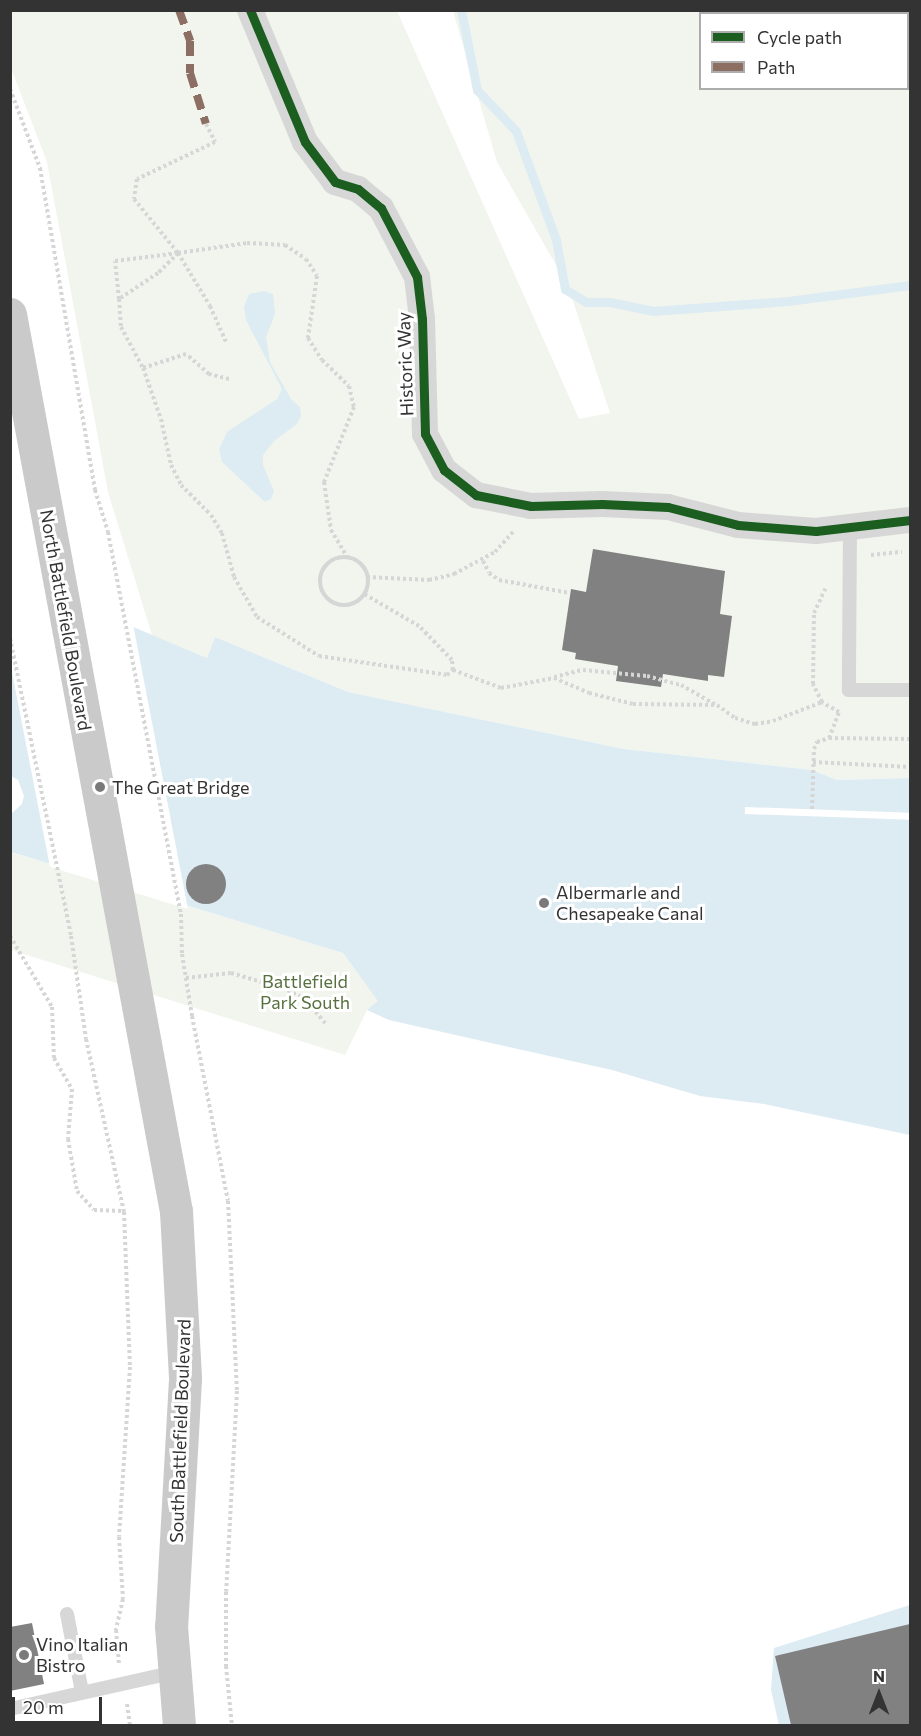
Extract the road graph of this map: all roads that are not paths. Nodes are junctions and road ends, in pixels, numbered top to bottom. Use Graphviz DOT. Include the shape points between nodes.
graph roads {
  1 [pos="250,10"];
  2 [pos="10,314"];
  3 [pos="910,520"];
  4 [pos="850,527"];
  5 [pos="910,690"];
  6 [pos="124,925"];
  7 [pos="67,1614"];
  8 [pos="175,1672"];
  9 [pos="82,1692"];
  10 [pos="10,1709"];
  11 [pos="179,1725"];
  1 -- 4 [label="street, Historic Way" via="305,141 335,182 358,189 381,208 417,277 425,434 444,470 476,495 531,506 668,507 738,525 816,531"];
  2 -- 6 [label="main road, North Battlefield Boulevard"];
  3 -- 4 [label="street, Historic Way"];
  4 -- 5 [label="lane" via="849,690"];
  6 -- 8 [label="main road, South Battlefield Boulevard" via="176,1211 184,1309 185,1379 171,1626"];
  7 -- 9 [label="lane"];
  8 -- 9 [label="lane"];
  8 -- 11 [label="main road, South Battlefield Boulevard"];
  9 -- 10 [label="lane"];
}
